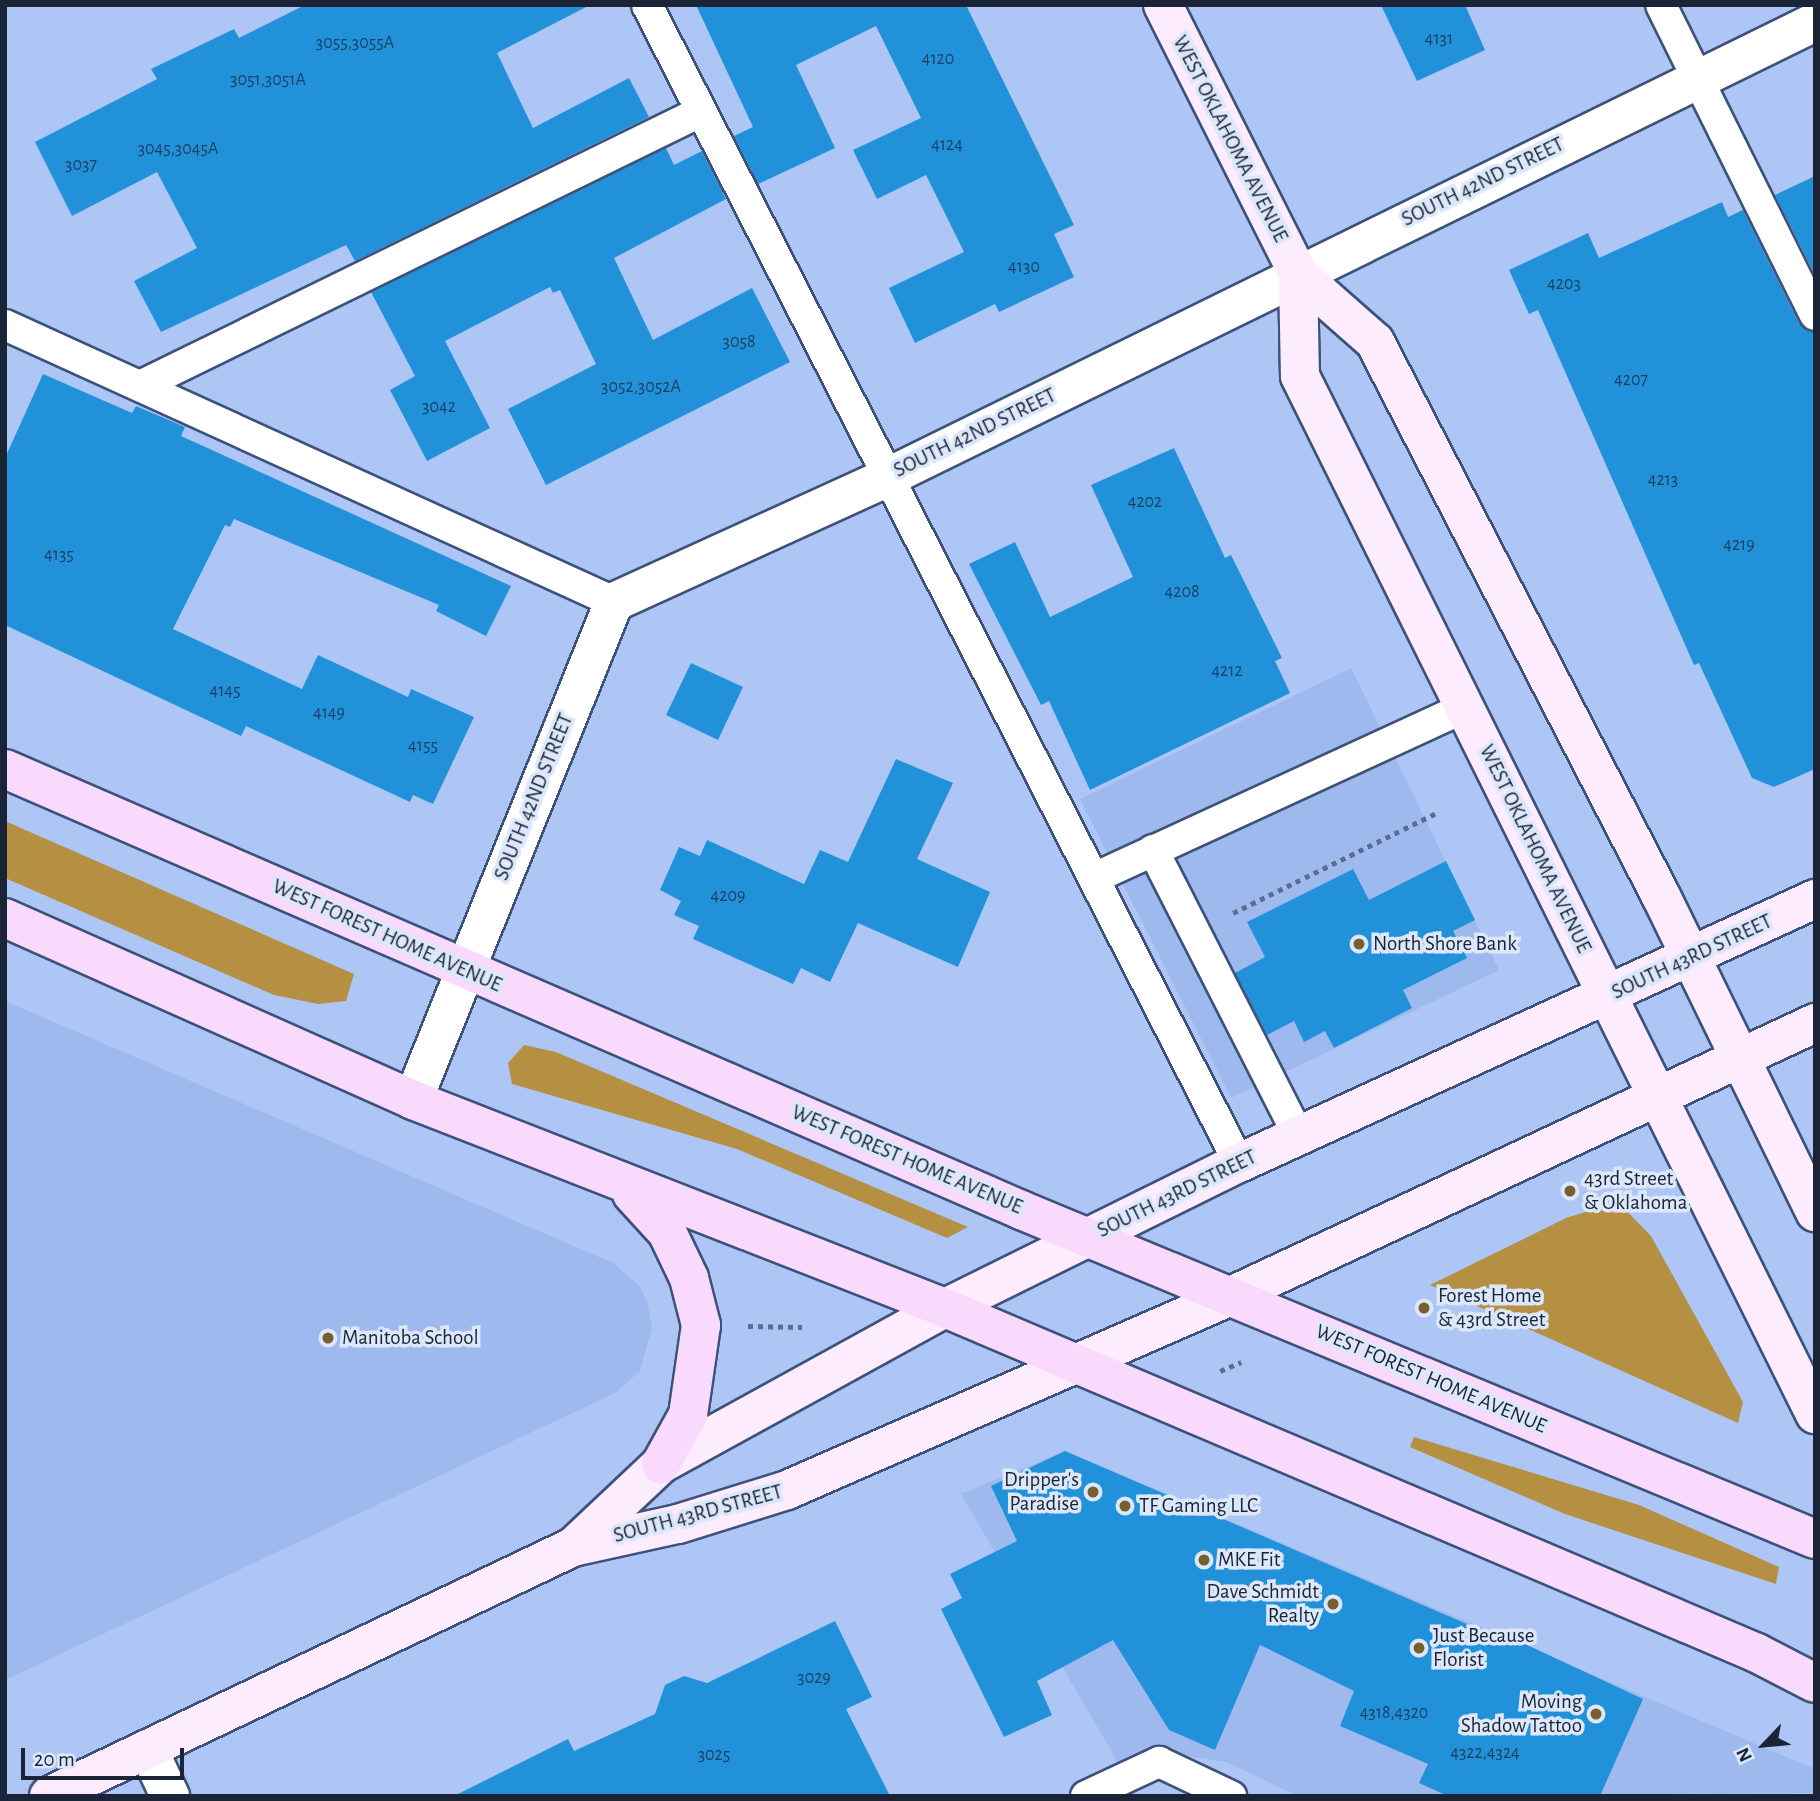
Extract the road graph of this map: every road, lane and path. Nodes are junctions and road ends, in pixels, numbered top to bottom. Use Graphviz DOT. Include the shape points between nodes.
graph roads {
  1 [pos="647,5"];
  2 [pos="1163,5"];
  3 [pos="1661,5"];
  4 [pos="1815,22"];
  5 [pos="1697,77"];
  6 [pos="700,112"];
  7 [pos="1298,274"];
  8 [pos="1815,314"];
  9 [pos="5,325"];
  10 [pos="140,386"];
  11 [pos="890,476"];
  12 [pos="614,602"];
  13 [pos="1465,707"];
  14 [pos="5,769"];
  15 [pos="1436,813"];
  16 [pos="1153,850"];
  17 [pos="1094,878"];
  18 [pos="1815,899"];
  19 [pos="5,918"];
  20 [pos="1237,926"];
  21 [pos="1690,959"];
  22 [pos="463,969"];
  23 [pos="1608,997"];
  24 [pos="1815,1023"];
  25 [pos="1738,1055"];
  26 [pos="1656,1096"];
  27 [pos="413,1100"];
  28 [pos="1299,1136"];
  29 [pos="1239,1163"];
  30 [pos="626,1188"];
  31 [pos="1815,1212"];
  32 [pos="1089,1237"];
  33 [pos="1231,1296"];
  34 [pos="945,1308"];
  35 [pos="738,1326"];
  36 [pos="803,1327"];
  37 [pos="1241,1363"];
  38 [pos="1074,1366"];
  39 [pos="1220,1371"];
  40 [pos="1815,1414"];
  41 [pos="661,1464"];
  42 [pos="1815,1539"];
  43 [pos="573,1547"];
  44 [pos="1815,1683"];
  45 [pos="148,1749"];
  46 [pos="49,1796"];
  47 [pos="170,1796"];
  48 [pos="1086,1796"];
  49 [pos="1231,1796"];
  1 -- 6 [label="lane"];
  2 -- 7 [label="main road, WEST OKLAHOMA AVENUE"];
  3 -- 5 [label="lane"];
  4 -- 5 [label="street, SOUTH 42ND STREET"];
  5 -- 7 [label="street, SOUTH 42ND STREET"];
  5 -- 8 [label="lane"];
  6 -- 10 [label="lane"];
  6 -- 11 [label="lane"];
  7 -- 11 [label="street, SOUTH 42ND STREET"];
  7 -- 13 [label="main road, WEST OKLAHOMA AVENUE" via="1300,376"];
  7 -- 21 [label="main road, WEST OKLAHOMA AVENUE" via="1375,342"];
  9 -- 10 [label="lane"];
  10 -- 12 [label="lane"];
  11 -- 12 [label="street, SOUTH 42ND STREET"];
  11 -- 17 [label="lane"];
  12 -- 22 [label="street, SOUTH 42ND STREET"];
  13 -- 16 [label="lane"];
  13 -- 23 [label="main road, WEST OKLAHOMA AVENUE"];
  14 -- 22 [label="main road, WEST FOREST HOME AVENUE"];
  15 -- 20 [label="path" via="1231,914"];
  16 -- 17 [label="lane"];
  16 -- 28 [label="lane"];
  17 -- 29 [label="lane"];
  18 -- 21 [label="main road, SOUTH 43RD STREET"];
  19 -- 27 [label="main road"];
  21 -- 23 [label="main road, SOUTH 43RD STREET"];
  21 -- 25 [label="main road, WEST OKLAHOMA AVENUE"];
  22 -- 27 [label="street, SOUTH 42ND STREET"];
  22 -- 32 [label="main road, WEST FOREST HOME AVENUE"];
  23 -- 26 [label="main road, WEST OKLAHOMA AVENUE"];
  23 -- 28 [label="main road, SOUTH 43RD STREET"];
  24 -- 25 [label="main road, SOUTH 43RD STREET"];
  25 -- 26 [label="main road, SOUTH 43RD STREET"];
  25 -- 31 [label="main road, WEST OKLAHOMA AVENUE"];
  26 -- 33 [label="main road, SOUTH 43RD STREET"];
  26 -- 40 [label="main road, WEST OKLAHOMA AVENUE"];
  27 -- 30 [label="main road"];
  28 -- 29 [label="main road, SOUTH 43RD STREET"];
  29 -- 32 [label="main road, SOUTH 43RD STREET"];
  30 -- 34 [label="main road"];
  30 -- 41 [label="main road" via="667,1231 689,1278 701,1325 688,1415"];
  32 -- 33 [label="main road, WEST FOREST HOME AVENUE"];
  32 -- 34 [label="main road, SOUTH 43RD STREET"];
  33 -- 38 [label="main road, SOUTH 43RD STREET"];
  33 -- 42 [label="main road, WEST FOREST HOME AVENUE"];
  34 -- 38 [label="main road"];
  34 -- 41 [label="main road, SOUTH 43RD STREET"];
  35 -- 36 [label="path"];
  37 -- 39 [label="path"];
  38 -- 43 [label="main road, SOUTH 43RD STREET" via="787,1490 678,1524"];
  38 -- 44 [label="main road" via="1757,1653"];
  41 -- 43 [label="main road, SOUTH 43RD STREET"];
  43 -- 45 [label="main road, SOUTH 43RD STREET"];
  45 -- 46 [label="main road, SOUTH 43RD STREET"];
  45 -- 47 [label="street"];
  48 -- 49 [label="lane" via="1159,1762"];
}
